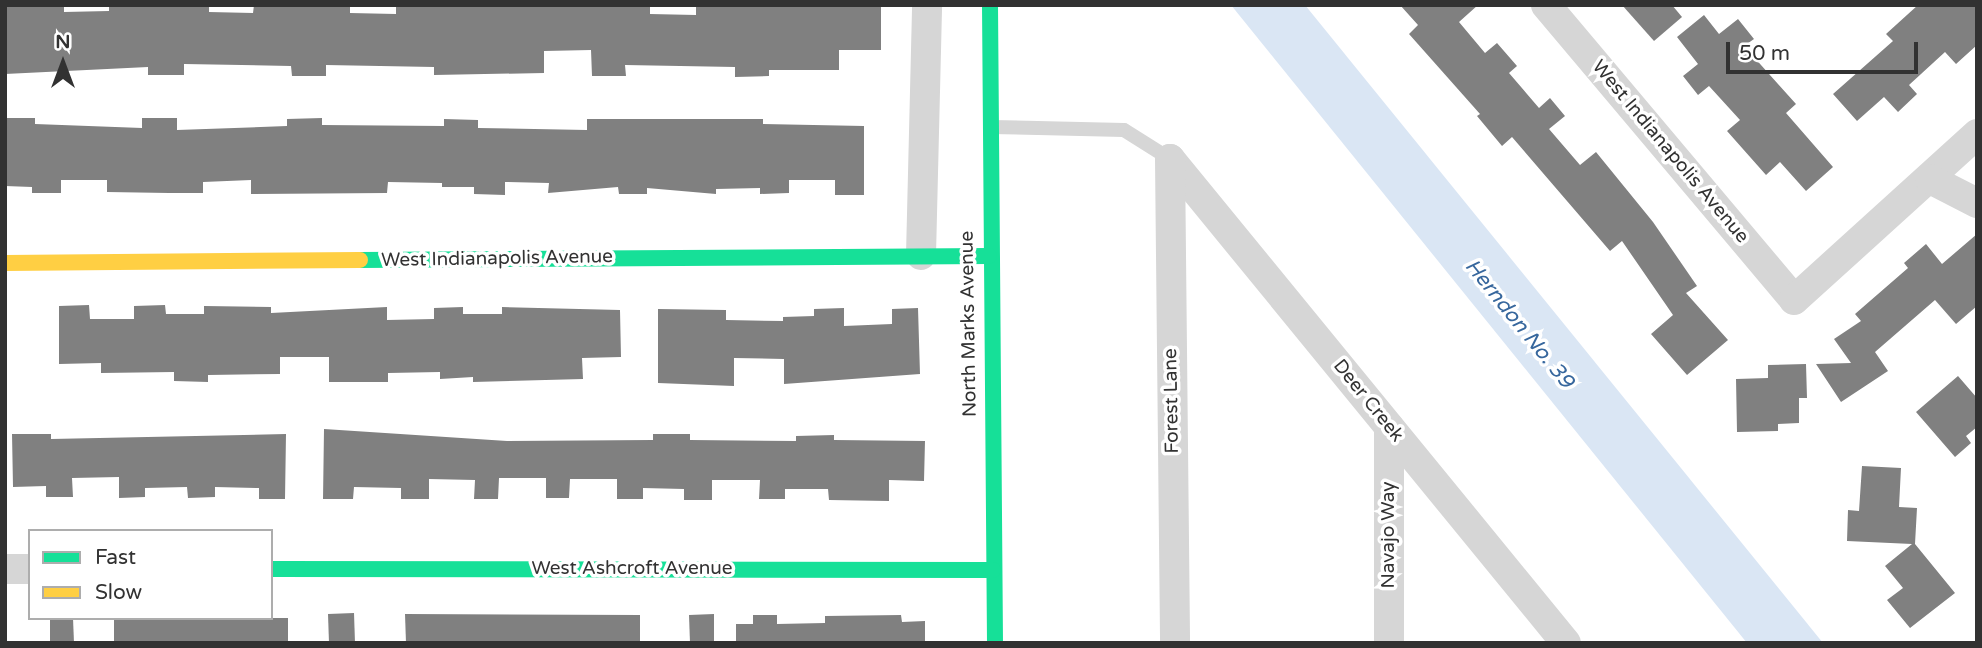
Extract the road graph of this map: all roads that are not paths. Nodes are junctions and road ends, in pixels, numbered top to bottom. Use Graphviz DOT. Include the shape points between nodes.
graph roads {
  1 [pos="928,5"];
  2 [pos="990,5"];
  3 [pos="1546,5"];
  4 [pos="990,127"];
  5 [pos="1977,134"];
  6 [pos="1170,159"];
  7 [pos="1930,179"];
  8 [pos="1977,203"];
  9 [pos="921,255"];
  10 [pos="989,256"];
  11 [pos="5,264"];
  12 [pos="1389,427"];
  13 [pos="5,569"];
  14 [pos="28,569"];
  15 [pos="273,569"];
  16 [pos="993,570"];
  17 [pos="995,643"];
  18 [pos="1175,643"];
  19 [pos="1389,643"];
  20 [pos="1566,643"];
  1 -- 9 [label="street"];
  2 -- 4 [label="street, North Marks Avenue"];
  3 -- 7 [label="street, West Indianapolis Avenue" via="1794,300"];
  4 -- 6 [label="lane" via="1124,130"];
  4 -- 10 [label="street, North Marks Avenue"];
  5 -- 7 [label="street"];
  6 -- 12 [label="street, Deer Creek"];
  6 -- 18 [label="street, Forest Lane"];
  7 -- 8 [label="street"];
  9 -- 10 [label="street, West Indianapolis Avenue"];
  9 -- 11 [label="street, West Indianapolis Avenue"];
  10 -- 16 [label="street, North Marks Avenue"];
  12 -- 19 [label="street, Navajo Way"];
  12 -- 20 [label="street, Deer Creek"];
  13 -- 14 [label="street"];
  15 -- 16 [label="street, West Ashcroft Avenue"];
  16 -- 17 [label="street, North Marks Avenue"];
}
